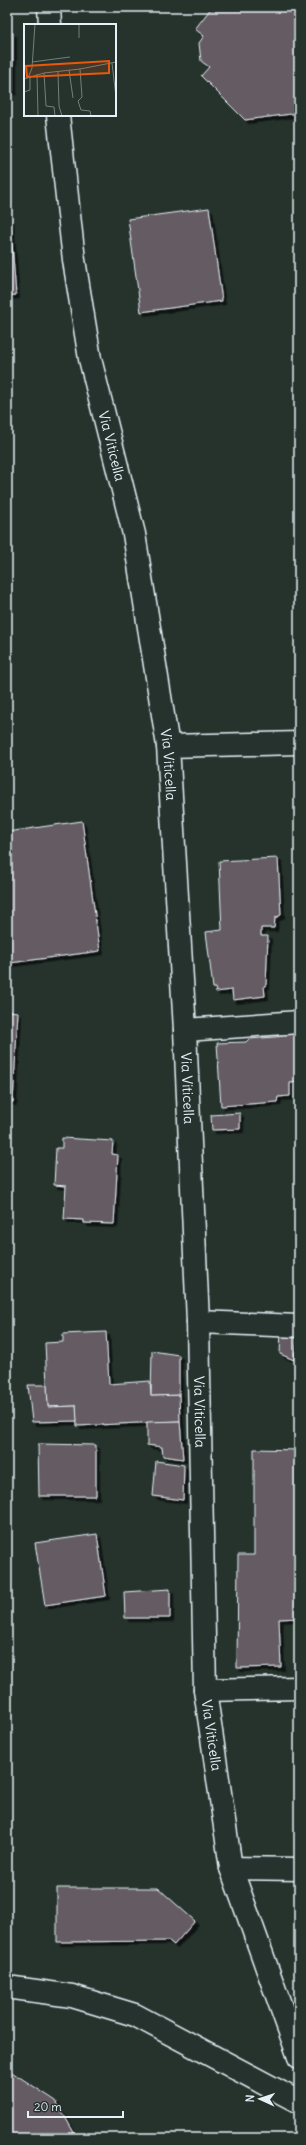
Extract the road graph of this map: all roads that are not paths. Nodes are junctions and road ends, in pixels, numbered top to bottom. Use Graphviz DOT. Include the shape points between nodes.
graph roads {
  1 [pos="49,7"];
  2 [pos="50,24"];
  3 [pos="58,116"];
  4 [pos="299,743"];
  5 [pos="168,746"];
  6 [pos="299,1022"];
  7 [pos="185,1030"];
  8 [pos="198,1322"];
  9 [pos="299,1326"];
  10 [pos="299,1688"];
  11 [pos="205,1690"];
  12 [pos="231,1868"];
  13 [pos="299,1869"];
  14 [pos="7,1988"];
  15 [pos="299,2057"];
  16 [pos="299,2102"];
  1 -- 2 [label="street"];
  3 -- 5 [label="street, Via Viticella" via="74,260 90,359 134,534"];
  4 -- 5 [label="street"];
  5 -- 7 [label="street, Via Viticella"];
  6 -- 7 [label="street"];
  7 -- 8 [label="street, Via Viticella"];
  8 -- 9 [label="street"];
  8 -- 11 [label="street, Via Viticella"];
  10 -- 11 [label="street"];
  11 -- 12 [label="street, Via Viticella"];
  12 -- 13 [label="street"];
  12 -- 15 [label="street, Via Viticella"];
  14 -- 16 [label="street" via="72,1996 135,2014"];
}
